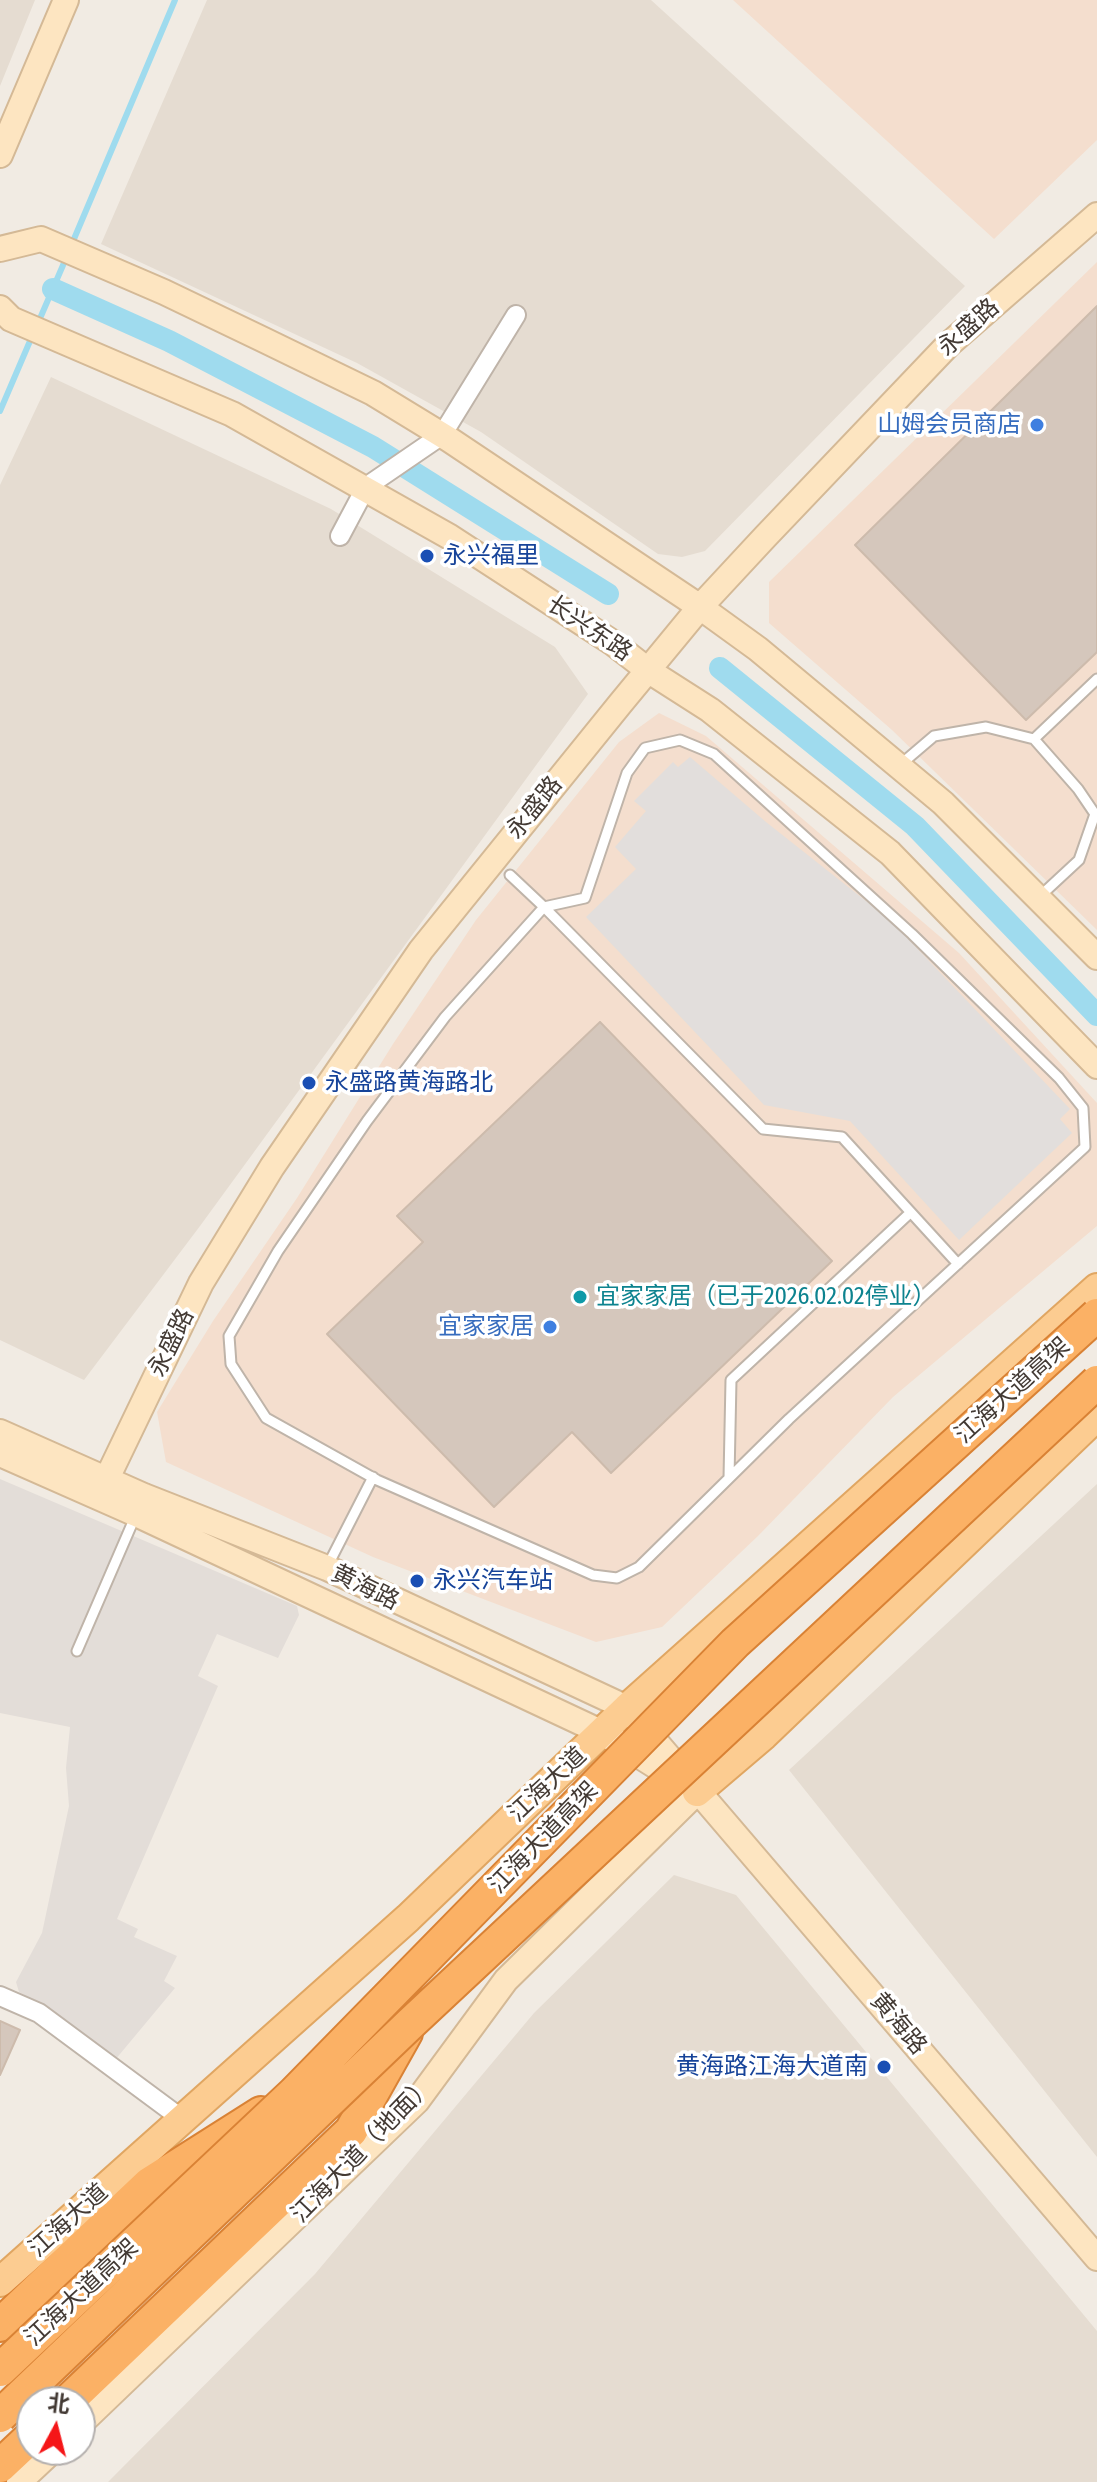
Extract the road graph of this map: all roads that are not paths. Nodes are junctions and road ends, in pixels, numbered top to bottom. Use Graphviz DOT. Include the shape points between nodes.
graph roads {
  1 [pos="66,0"];
  2 [pos="0,155"];
  3 [pos="1097,215"];
  4 [pos="0,249"];
  5 [pos="6,314"];
  6 [pos="516,315"];
  7 [pos="442,435"];
  8 [pos="366,487"];
  9 [pos="340,536"];
  10 [pos="700,607"];
  11 [pos="649,671"];
  12 [pos="1097,679"];
  13 [pos="1034,739"];
  14 [pos="899,766"];
  15 [pos="1096,814"];
  16 [pos="510,875"];
  17 [pos="1038,898"];
  18 [pos="544,907"];
  19 [pos="1097,957"];
  20 [pos="1097,1066"];
  21 [pos="910,1213"];
  22 [pos="958,1264"];
  23 [pos="1097,1288"];
  24 [pos="1097,1315"];
  25 [pos="1097,1382"];
  26 [pos="1097,1416"];
  27 [pos="0,1432"];
  28 [pos="0,1454"];
  29 [pos="373,1477"];
  30 [pos="729,1478"];
  31 [pos="102,1488"];
  32 [pos="140,1505"];
  33 [pos="327,1568"];
  34 [pos="77,1651"];
  35 [pos="627,1708"];
  36 [pos="603,1733"];
  37 [pos="697,1792"];
  38 [pos="0,1996"];
  39 [pos="411,2023"];
  40 [pos="294,2093"];
  41 [pos="182,2119"];
  42 [pos="1097,2258"];
  43 [pos="0,2282"];
  44 [pos="0,2325"];
  45 [pos="0,2370"];
  46 [pos="84,2386"];
  47 [pos="96,2409"];
  48 [pos="0,2416"];
  1 -- 2 [label="street"];
  3 -- 10 [label="street, 永盛路" via="948,345"];
  4 -- 7 [label="street" via="41,239 87,258 373,393"];
  5 -- 8 [label="street, 长兴东路" via="232,414"];
  6 -- 7 [label="street"];
  7 -- 8 [label="street"];
  7 -- 10 [label="street"];
  8 -- 9 [label="street"];
  8 -- 11 [label="street, 长兴东路" via="488,561"];
  10 -- 11 [label="street, 永盛路"];
  10 -- 14 [label="street"];
  11 -- 20 [label="street, 长兴东路" via="710,710 890,853"];
  11 -- 31 [label="street, 永盛路" via="421,950 272,1167 201,1283"];
  12 -- 13 [label="lane"];
  13 -- 14 [label="lane" via="986,727 934,736"];
  13 -- 15 [label="lane"];
  14 -- 17 [label="street"];
  15 -- 17 [label="lane" via="1079,860"];
  16 -- 18 [label="lane"];
  17 -- 19 [label="street"];
  18 -- 21 [label="lane" via="763,1129 842,1137"];
  18 -- 22 [label="lane" via="585,898 627,773 645,748 680,740 714,754 974,992 1083,1108 1085,1147"];
  18 -- 29 [label="lane" via="445,1017 367,1121 278,1251 229,1336 231,1364 266,1418"];
  21 -- 22 [label="lane"];
  21 -- 30 [label="lane" via="731,1380"];
  22 -- 30 [label="lane"];
  23 -- 35 [label="main road, 江海大道"];
  24 -- 40 [label="highway, 江海大道高架, bridge" via="735,1643"];
  25 -- 39 [label="highway, 江海大道高架, bridge"];
  26 -- 37 [label="main road" via="764,1735"];
  27 -- 31 [label="street, 黄海路"];
  28 -- 31 [label="street, 黄海路"];
  29 -- 30 [label="lane" via="593,1575 617,1578 639,1567"];
  29 -- 33 [label="lane"];
  31 -- 32 [label="street, 黄海路"];
  32 -- 33 [label="street, 黄海路"];
  32 -- 34 [label="lane"];
  32 -- 36 [label="street, 黄海路"];
  33 -- 35 [label="street, 黄海路"];
  35 -- 36 [label="main road, 江海大道"];
  35 -- 37 [label="street, 黄海路"];
  36 -- 37 [label="street, 黄海路"];
  36 -- 41 [label="main road, 江海大道" via="408,1918"];
  37 -- 42 [label="street, 黄海路"];
  37 -- 47 [label="street, 江海大道（地面）" via="506,1980 417,2101"];
  38 -- 41 [label="street" via="39,2013"];
  39 -- 46 [label="highway" via="351,2131"];
  39 -- 48 [label="highway, 江海大道高架, bridge"];
  40 -- 44 [label="highway, bridge" via="149,2184"];
  40 -- 45 [label="highway, 江海大道高架, bridge"];
  41 -- 43 [label="main road, 江海大道"];
}
